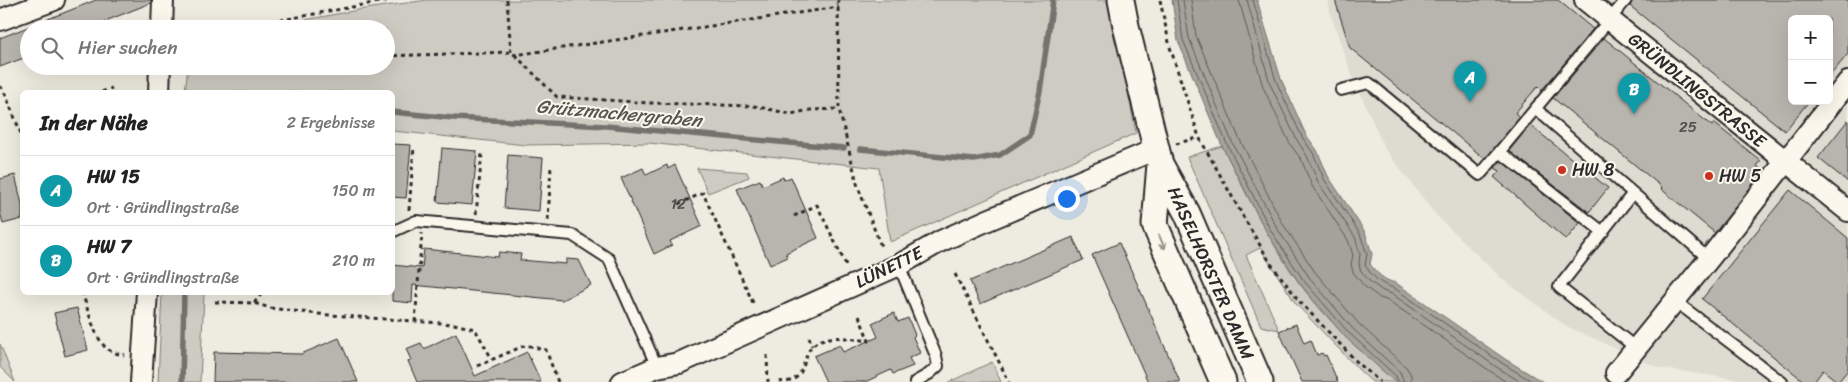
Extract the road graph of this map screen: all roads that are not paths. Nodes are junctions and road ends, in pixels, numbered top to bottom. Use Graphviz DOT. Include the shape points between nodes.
graph roads {
  1 [pos="54,0"];
  2 [pos="164,0"];
  3 [pos="1122,0"];
  4 [pos="1585,0"];
  5 [pos="1626,0"];
  6 [pos="0,20"];
  7 [pos="163,20"];
  8 [pos="1610,20"];
  9 [pos="160,75"];
  10 [pos="1848,82"];
  11 [pos="159,90"];
  12 [pos="1341,90"];
  13 [pos="1536,109"];
  14 [pos="1500,152"];
  15 [pos="1158,157"];
  16 [pos="1785,160"];
  17 [pos="1633,193"];
  18 [pos="1848,211"];
  19 [pos="395,231"];
  20 [pos="1603,232"];
  21 [pos="1709,259"];
  22 [pos="899,265"];
  23 [pos="147,295"];
  24 [pos="1675,301"];
  25 [pos="1636,348"];
  26 [pos="657,367"];
  27 [pos="1616,373"];
  28 [pos="141,382"];
  29 [pos="622,382"];
  30 [pos="915,382"];
  31 [pos="1223,382"];
  32 [pos="1260,382"];
  33 [pos="1782,382"];
  1 -- 6 [label="street"];
  2 -- 7 [label="street"];
  3 -- 15 [label="street"];
  4 -- 8 [label="street, GRÜNDLINGSTRASSE"];
  5 -- 8 [label="lane"];
  8 -- 13 [label="lane"];
  8 -- 16 [label="street, GRÜNDLINGSTRASSE"];
  9 -- 11 [label="street"];
  10 -- 16 [label="street"];
  12 -- 14 [label="lane" via="1369,83 1480,175"];
  13 -- 14 [label="lane"];
  13 -- 17 [label="lane"];
  14 -- 20 [label="lane"];
  15 -- 22 [label="street, LÜNETTE" via="941,241"];
  15 -- 31 [label="street, HASELHORSTER DAMM, one-way" via="1155,225"];
  15 -- 32 [label="street, HASELHORSTER DAMM" via="1187,213"];
  16 -- 18 [label="street, GRÜNDLINGSTRASSE"];
  16 -- 21 [label="street"];
  17 -- 20 [label="lane"];
  17 -- 21 [label="lane"];
  19 -- 26 [label="lane" via="416,221 572,235 609,259"];
  20 -- 25 [label="lane" via="1559,287"];
  21 -- 24 [label="street"];
  22 -- 26 [label="street, LÜNETTE" via="680,363"];
  22 -- 30 [label="lane" via="938,366"];
  23 -- 28 [label="street"];
  24 -- 25 [label="street"];
  24 -- 33 [label="lane"];
  25 -- 27 [label="street"];
  26 -- 29 [label="street, LÜNETTE"];
}
